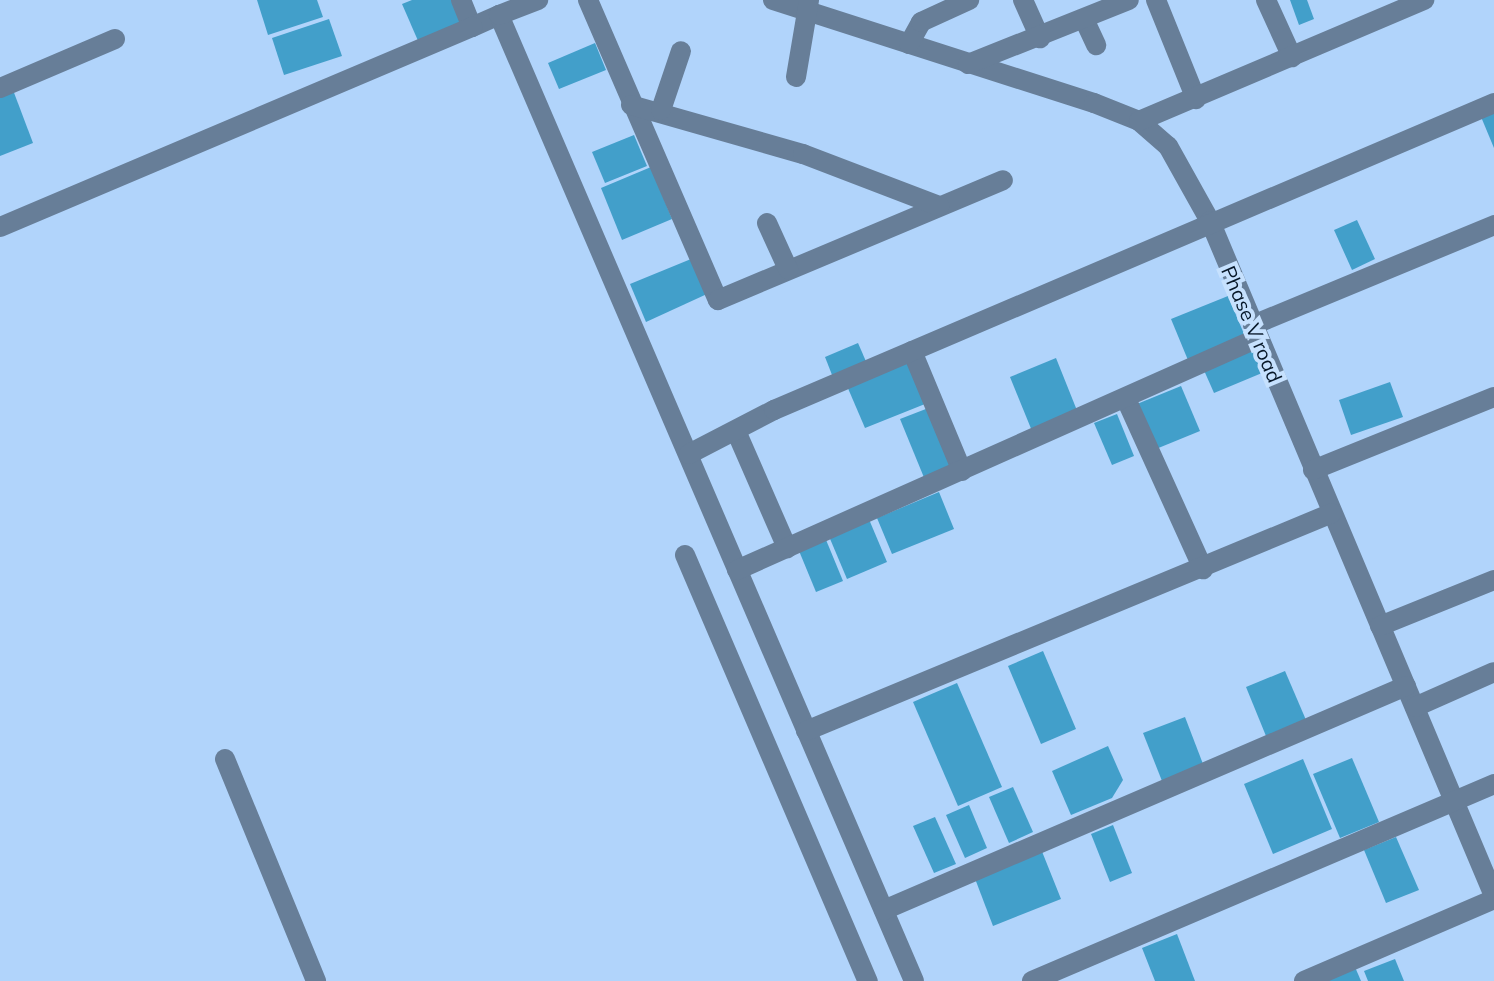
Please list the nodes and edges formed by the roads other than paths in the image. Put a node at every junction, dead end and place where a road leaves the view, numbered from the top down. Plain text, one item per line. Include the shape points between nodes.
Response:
1 (461, 0) edge
2 (538, 0) edge
3 (588, 0) edge
4 (773, 0) edge
5 (969, 0) edge
6 (1023, 0) edge
7 (1129, 0) edge
8 (1156, 0) edge
9 (1266, 0) edge
10 (1424, 0) edge
11 (809, 6) edge
12 (929, 7) edge
13 (499, 15) junction
14 (1084, 19) junction
15 (472, 27) junction
16 (1040, 38) junction
17 (115, 39) dead end
18 (909, 44) junction
19 (1096, 45) dead end
20 (681, 51) dead end
21 (1292, 57) junction
22 (968, 64) junction
23 (796, 77) dead end
24 (0, 88) edge
25 (1196, 99) junction
26 (1494, 103) edge
27 (631, 105) junction
28 (661, 110) junction
29 (1139, 121) junction
30 (1003, 180) dead end
31 (939, 206) junction
32 (1210, 221) junction
33 (767, 223) dead end
34 (1494, 225) edge
35 (0, 227) edge
36 (788, 269) junction
37 (1256, 331) junction
38 (912, 351) junction
39 (1494, 397) edge
40 (1126, 399) junction
41 (736, 431) junction
42 (689, 454) junction
43 (1313, 470) junction
44 (962, 471) junction
45 (1332, 513) junction
46 (787, 548) junction
47 (685, 555) dead end
48 (1203, 569) junction
49 (737, 570) junction
50 (1494, 580) edge
51 (1380, 626) junction
52 (1494, 672) edge
53 (1406, 686) junction
54 (1415, 707) junction
55 (806, 731) junction
56 (225, 759) dead end
57 (1494, 784) edge
58 (1455, 803) junction
59 (1486, 858) edge
60 (1494, 898) edge
61 (884, 910) junction
62 (316, 981) edge
63 (868, 981) edge
64 (914, 981) edge
65 (1032, 981) edge
66 (1304, 981) edge

1 - 15 street
2 - 13 street
3 - 27 street
4 - 11 street, Phase V road
5 - 12 street
6 - 16 street
7 - 14 street
8 - 25 street
9 - 21 street
10 - 21 street
11 - 18 street, Phase V road
11 - 23 street
12 - 18 street
13 - 15 street
13 - 42 street
14 - 16 street
14 - 19 street
15 - 35 street
16 - 22 street
17 - 24 street
18 - 22 street, Phase V road
20 - 28 street
21 - 25 street
22 - 29 street, Phase V road
25 - 29 street
26 - 32 street
27 - 28 street
27 - 36 street via 716,299
28 - 31 street
29 - 32 street, Phase V road via 1168,146
30 - 31 street
31 - 36 street
32 - 37 street, Phase V road
32 - 38 street
33 - 36 street
34 - 37 street
37 - 40 street
37 - 43 street, Phase V road
38 - 41 street
38 - 44 street
39 - 43 street
40 - 44 street
40 - 48 street
41 - 42 street
41 - 46 street
42 - 49 street
43 - 45 street, Phase V road
44 - 46 street
45 - 48 street
45 - 51 street, Phase V road
46 - 49 street
47 - 63 street
48 - 55 street
49 - 55 street
50 - 51 street
51 - 53 street, Phase V road
52 - 54 street
53 - 54 street, Phase V road
53 - 61 street
54 - 58 street, Phase V road
55 - 61 street
56 - 62 street
57 - 58 street
58 - 59 street, Phase V road
58 - 65 street
59 - 60 street, Phase V road
60 - 66 street
61 - 64 street

